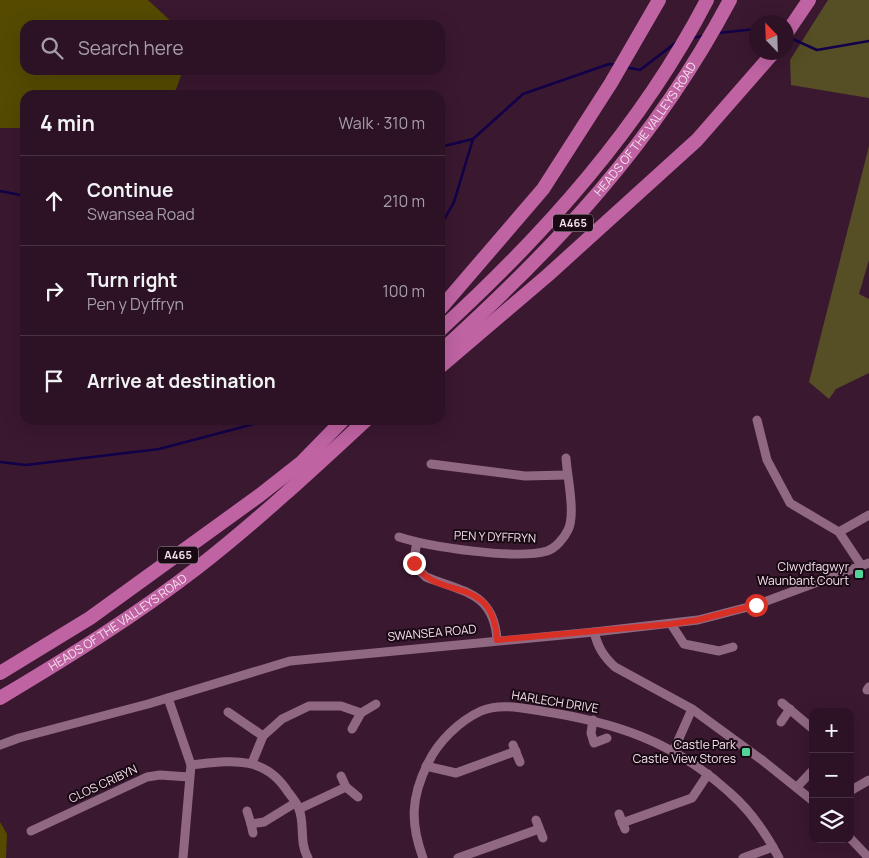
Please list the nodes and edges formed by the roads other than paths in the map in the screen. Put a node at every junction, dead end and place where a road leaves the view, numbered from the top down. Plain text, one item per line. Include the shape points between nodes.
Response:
1 (659, 0) edge
2 (706, 0) edge
3 (730, 0) edge
4 (809, 0) edge
5 (794, 22) edge
6 (768, 60) edge
7 (445, 303) edge
8 (445, 325) edge
9 (445, 348) edge
10 (445, 363) edge
11 (757, 420) dead end
12 (338, 425) edge
13 (361, 425) edge
14 (372, 425) edge
15 (566, 458) dead end
16 (318, 464) junction
17 (431, 464) dead end
18 (567, 475) junction
19 (869, 515) edge
20 (839, 532) junction
21 (399, 537) dead end
22 (417, 543) junction
23 (865, 564) edge
24 (671, 624) junction
25 (594, 632) junction
26 (497, 640) junction
27 (733, 647) dead end
28 (0, 673) edge
29 (0, 698) edge
30 (168, 698) junction
31 (782, 703) dead end
32 (376, 704) dead end
33 (692, 708) junction
34 (790, 709) junction
35 (228, 712) dead end
36 (361, 712) junction
37 (593, 720) junction
38 (781, 722) dead end
39 (809, 726) edge
40 (352, 729) dead end
41 (263, 736) junction
42 (606, 738) dead end
43 (0, 745) edge
44 (673, 752) junction
45 (252, 762) junction
46 (520, 762) dead end
47 (191, 765) junction
48 (426, 766) junction
49 (708, 774) junction
50 (809, 775) edge
51 (340, 776) dead end
52 (189, 777) junction
53 (869, 780) edge
54 (346, 787) junction
55 (798, 787) junction
56 (854, 789) edge
57 (358, 797) dead end
58 (810, 798) edge
59 (297, 806) junction
60 (247, 811) dead end
61 (622, 822) dead end
62 (539, 829) dead end
63 (31, 831) dead end
64 (854, 842) edge
65 (773, 847) junction
66 (183, 858) edge
67 (308, 858) edge
68 (423, 858) edge
69 (458, 858) edge
70 (743, 858) edge
71 (779, 858) edge
72 (869, 858) edge

1 - 7 highway via 611,83 543,189
2 - 8 highway, HEADS OF THE VALLEYS ROAD / A465 via 659,81 577,190 521,252
3 - 9 highway, HEADS OF THE VALLEYS ROAD / A465 via 686,77 639,144 588,207 507,292
4 - 5 highway
6 - 10 highway via 697,140
11 - 20 street via 767,460 790,503
12 - 28 highway, HEADS OF THE VALLEYS ROAD / A465 via 302,462 260,495 90,618
13 - 16 highway, HEADS OF THE VALLEYS ROAD / A465
14 - 16 highway via 334,459
15 - 18 street, PEN Y DYFFRYN
16 - 29 highway, HEADS OF THE VALLEYS ROAD / A465 via 197,568 73,655
17 - 18 street via 525,476
18 - 22 street, PEN Y DYFFRYN via 571,521 556,546 548,551 511,553
19 - 20 street
20 - 23 street
21 - 22 street, PEN Y DYFFRYN
22 - 26 street via 414,563 419,571 426,577 480,599 490,608 496,623
23 - 24 street, SWANSEA ROAD via 756,605
24 - 25 street, SWANSEA ROAD
24 - 27 street via 684,644 719,651
25 - 26 street, SWANSEA ROAD
25 - 33 street via 604,657 615,667
26 - 30 street, SWANSEA ROAD via 290,661
30 - 43 street, SWANSEA ROAD
30 - 47 street
31 - 34 street
32 - 36 street
33 - 44 street
33 - 55 street
34 - 38 street
34 - 39 street
35 - 41 street
36 - 40 street
36 - 41 street via 341,706 309,706 282,719
37 - 42 street via 591,733 594,743
37 - 44 street, HARLECH DRIVE via 630,730
37 - 48 street, HARLECH DRIVE via 501,706 481,711 455,728 434,750
41 - 45 street
44 - 49 street, HARLECH DRIVE
45 - 47 street
45 - 59 street via 283,783
46 - 48 street via 515,748 456,773
47 - 52 street
48 - 68 street, HARLECH DRIVE via 416,793 413,819 414,834
49 - 61 street via 692,798
49 - 65 street, HARLECH DRIVE via 751,813
50 - 55 street
51 - 54 street
52 - 63 street, CLOS CRIBYN via 146,777
52 - 66 street
53 - 56 street
54 - 57 street
54 - 59 street
55 - 58 street
59 - 60 street via 252,829
59 - 67 street
62 - 69 street
64 - 72 street
65 - 70 street
65 - 71 street, HARLECH DRIVE

